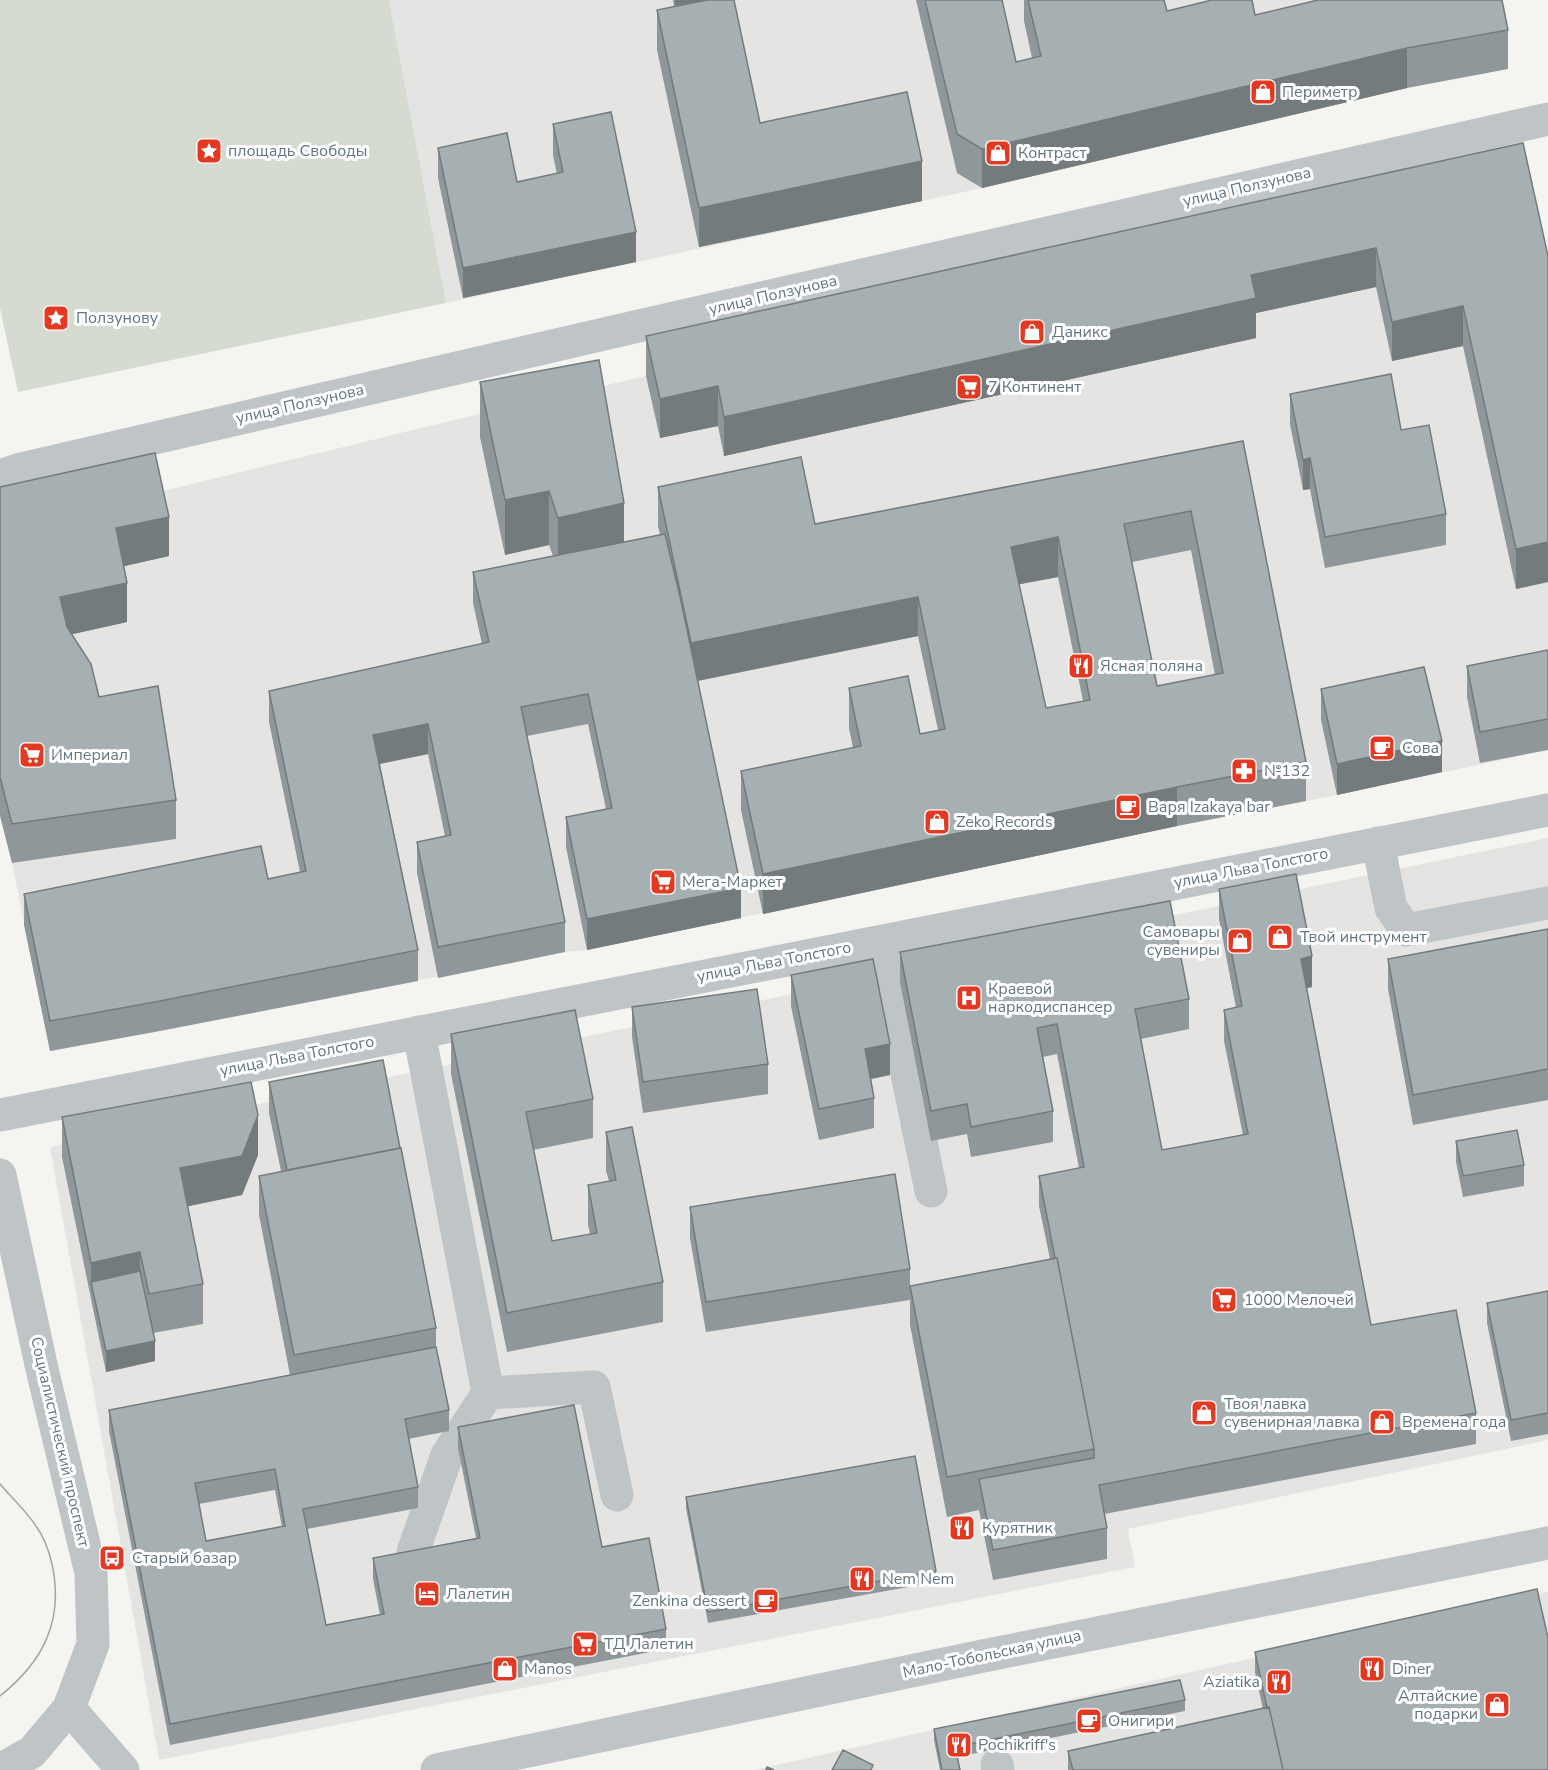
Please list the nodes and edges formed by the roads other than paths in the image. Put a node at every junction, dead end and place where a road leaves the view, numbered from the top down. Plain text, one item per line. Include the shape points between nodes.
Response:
1 (1548, 119) edge
2 (0, 476) edge
3 (1548, 810) edge
4 (1378, 843) junction
5 (1548, 903) edge
6 (880, 942) junction
7 (419, 1032) junction
8 (0, 1115) edge
9 (0, 1175) edge
10 (930, 1191) dead end
11 (488, 1393) junction
12 (617, 1495) dead end
13 (1548, 1543) edge
14 (412, 1552) edge
15 (69, 1708) junction
16 (0, 1770) edge
17 (123, 1770) edge
18 (437, 1770) edge

1 - 2 street, улица Ползунова
3 - 4 street, улица Льва Толстого
4 - 5 street via 1391,908 1406,930
4 - 6 street, улица Льва Толстого
6 - 7 street, улица Льва Толстого
6 - 10 street
7 - 8 street, улица Льва Толстого
7 - 11 street
9 - 15 street, Социалистический проспект via 91,1573 93,1644
11 - 12 street via 594,1387
11 - 14 street via 447,1455
13 - 18 street, Мало-Тобольская улица
15 - 16 street, Социалистический проспект via 32,1752
15 - 17 street

